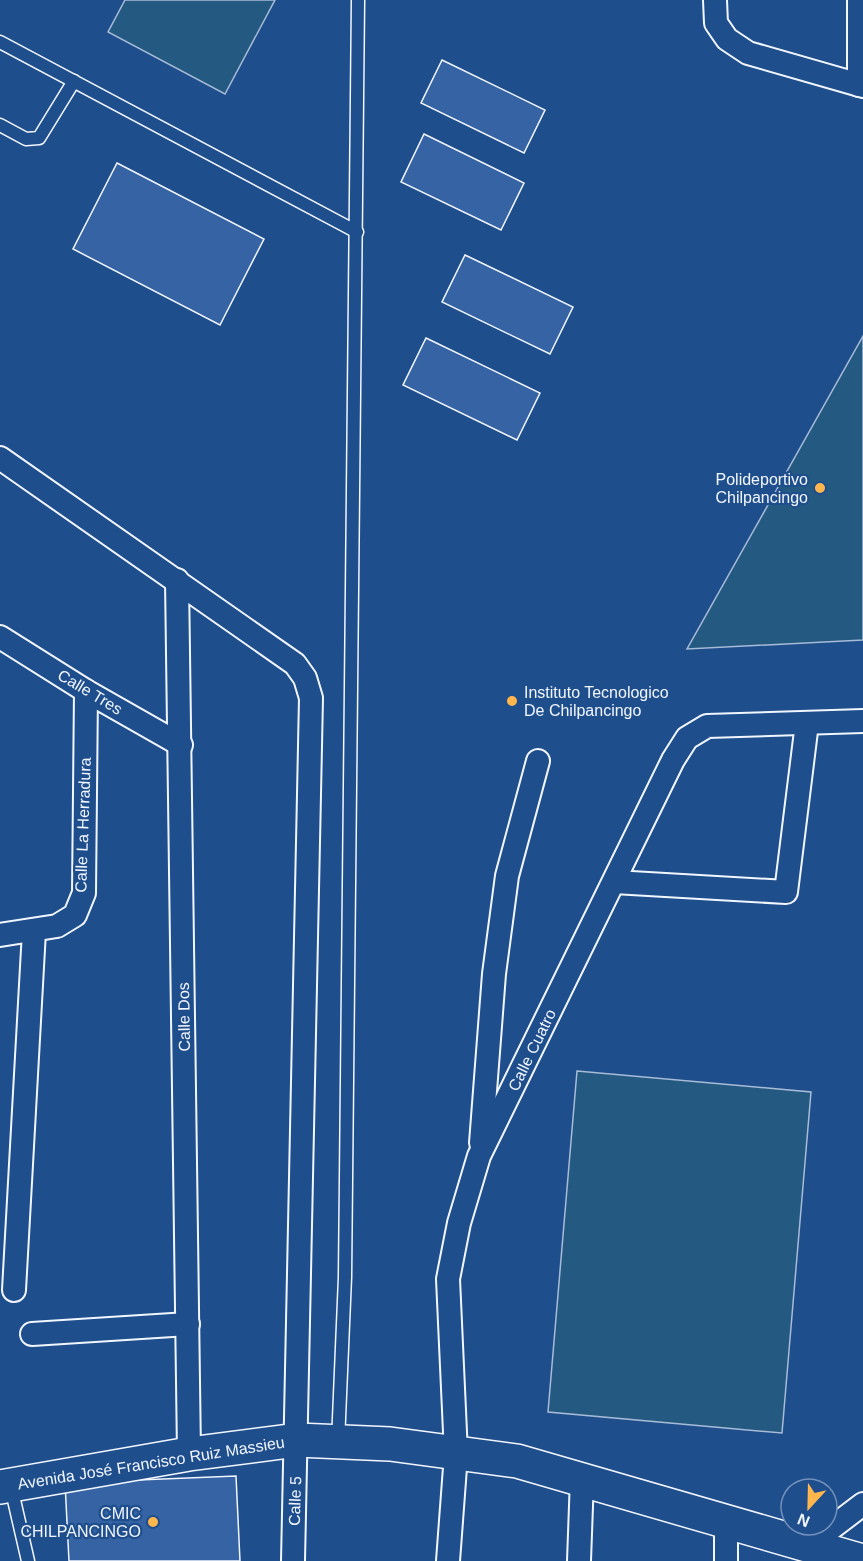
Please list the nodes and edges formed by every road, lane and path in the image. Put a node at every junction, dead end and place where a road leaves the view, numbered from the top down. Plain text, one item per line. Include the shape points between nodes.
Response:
1 (358, 0) edge
2 (715, 0) edge
3 (859, 0) edge
4 (0, 42) edge
5 (74, 81) junction
6 (861, 86) edge
7 (0, 125) edge
8 (357, 232) junction
9 (0, 458) edge
10 (177, 580) junction
11 (0, 637) edge
12 (86, 691) junction
13 (863, 721) edge
14 (807, 723) junction
15 (181, 745) junction
16 (538, 761) dead end
17 (614, 882) junction
18 (34, 931) junction
19 (0, 935) edge
20 (480, 1156) junction
21 (14, 1290) dead end
22 (188, 1324) junction
23 (32, 1334) dead end
24 (297, 1440) junction
25 (338, 1443) junction
26 (189, 1454) junction
27 (456, 1454) junction
28 (582, 1478) junction
29 (5, 1486) edge
30 (863, 1504) edge
31 (726, 1521) junction
32 (809, 1545) junction
33 (28, 1561) edge
34 (292, 1561) edge
35 (448, 1561) edge
36 (579, 1561) edge
37 (726, 1561) edge
38 (862, 1561) edge

1 - 8 lane
2 - 6 street via 716,23 727,39 748,53
3 - 6 street
4 - 5 lane
5 - 7 lane via 39,138 26,139
5 - 8 lane
8 - 25 lane via 345,1277
9 - 10 street, Calle 5
10 - 15 street, Calle Dos
10 - 24 street, Calle 5 via 295,664 305,678 311,698
11 - 12 street, Calle Tres
12 - 15 street, Calle Tres
12 - 18 street, Calle La Herradura via 84,893 75,915 57,926
13 - 14 street, Calle Cuatro
14 - 17 street, Calle Cuatro via 707,726 687,738
14 - 17 street via 786,892
15 - 22 street, Calle Dos
16 - 20 street via 507,876
17 - 20 street, Calle Cuatro
18 - 19 street, Calle La Herradura
18 - 21 street
20 - 27 street, Calle Cuatro via 459,1223 448,1279
22 - 23 street
22 - 26 street, Calle Dos
24 - 25 street, Avenida José Francisco Ruiz Massieu
24 - 26 street, Avenida José Francisco Ruiz Massieu
24 - 34 street, Calle 5
25 - 27 street, Avenida José Francisco Ruiz Massieu via 390,1444
26 - 29 street, Avenida José Francisco Ruiz Massieu
27 - 28 street, Avenida José Francisco Ruiz Massieu via 517,1461
27 - 35 street, Calle Cuatro
28 - 31 street, Avenida José Francisco Ruiz Massieu
28 - 36 street
29 - 33 lane
30 - 32 street
31 - 32 street, Avenida José Francisco Ruiz Massieu
31 - 37 street
32 - 38 street, Avenida José Francisco Ruiz Massieu

